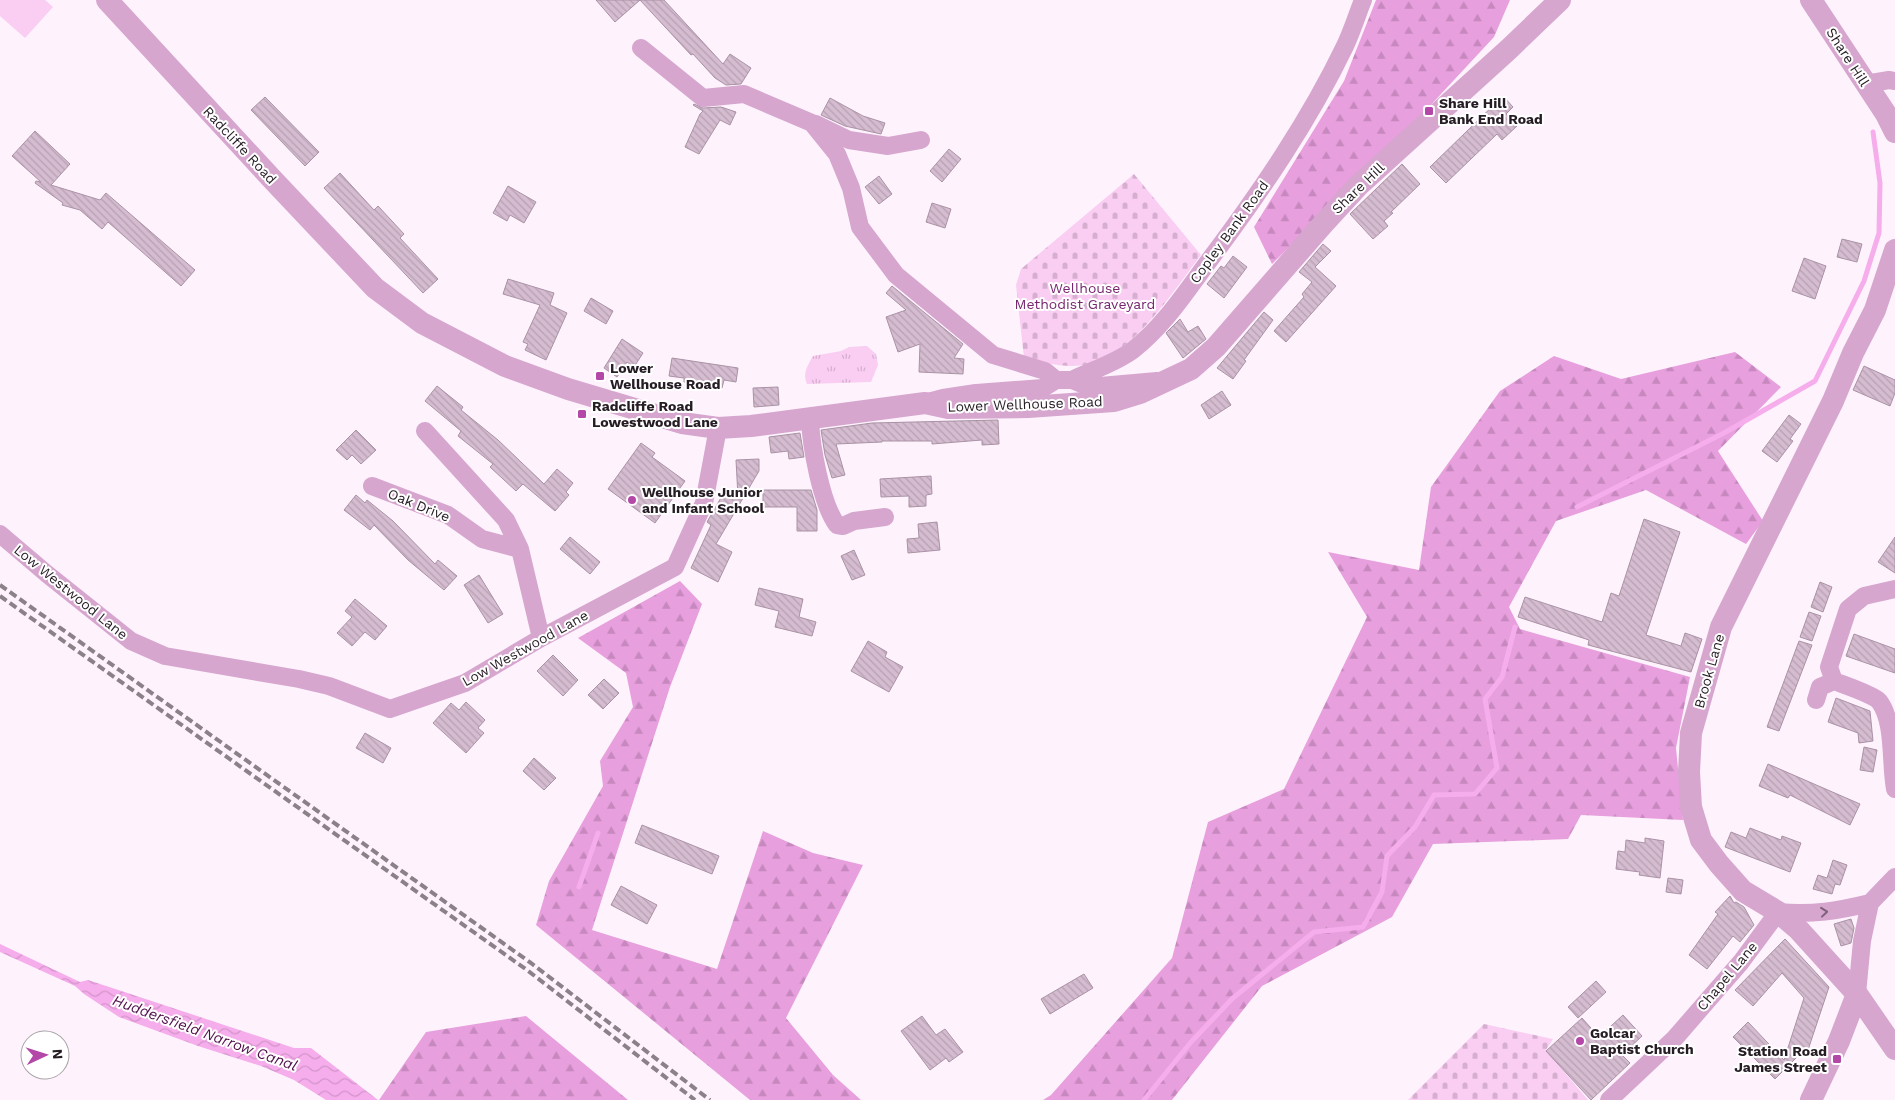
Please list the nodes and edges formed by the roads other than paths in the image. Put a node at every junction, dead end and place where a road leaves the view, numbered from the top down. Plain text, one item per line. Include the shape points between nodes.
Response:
1 (107, 0) edge
2 (1363, 0) edge
3 (1560, 0) edge
4 (1810, 0) edge
5 (641, 48) dead end
6 (1895, 81) edge
7 (1865, 84) junction
8 (812, 123) junction
9 (1891, 123) edge
10 (921, 140) dead end
11 (1895, 250) edge
12 (375, 288) joint
13 (1064, 380) junction
14 (1164, 380) junction
15 (926, 403) junction
16 (810, 418) junction
17 (718, 428) junction
18 (424, 431) dead end
19 (372, 486) dead end
20 (885, 517) dead end
21 (0, 534) edge
22 (520, 550) junction
23 (1895, 589) edge
24 (541, 638) junction
25 (1834, 681) junction
26 (1816, 700) dead end
27 (1895, 789) edge
28 (1895, 877) edge
29 (1870, 903) junction
30 (1778, 912) junction
31 (1857, 994) junction
32 (1895, 1049) edge
33 (1609, 1100) edge
34 (1811, 1100) edge

1 - 12 street, Radcliffe Road
2 - 13 street, Copley Bank Road via 1346,45 1301,128 1234,228 1171,312 1116,362
3 - 14 street, Share Hill via 1360,185 1216,347 1191,369
4 - 7 street, Share Hill
5 - 8 street via 703,98 744,94
6 - 7 street
7 - 9 street, Share Hill
8 - 10 street via 849,140 888,146
8 - 13 street via 836,154 851,188 860,227 896,275 993,356
11 - 30 street, Brook Lane via 1874,310 1833,401 1721,627 1692,733 1689,772 1692,807 1701,840 1743,891
12 - 17 street, Lower Wellhouse Road via 422,323 505,366 568,389 682,423
13 - 14 street via 1089,387
13 - 15 street, Copley Bank Road via 1043,388 976,393
14 - 15 street, Lower Wellhouse Road via 1114,401 948,408
15 - 16 street, Lower Wellhouse Road
16 - 17 street, Lower Wellhouse Road
16 - 20 street via 816,464 836,525
17 - 24 street, Low Westwood Lane via 704,503 675,567
18 - 22 street via 506,520
19 - 22 street, Oak Drive via 448,515 482,539
21 - 24 street, Low Westwood Lane via 131,641 165,656 328,686 390,709 465,684
22 - 24 street
23 - 25 street via 1864,596 1848,609 1829,667
25 - 26 street via 1820,687
25 - 27 street via 1878,700 1889,713 1894,733
28 - 29 street
30 -> 29 street via 1804,914
29 - 31 street via 1862,941
30 - 31 street, Brook Lane via 1799,930
30 - 33 street, Chapel Lane via 1741,962 1675,1038
31 - 32 street, Brook Lane
31 - 34 street

